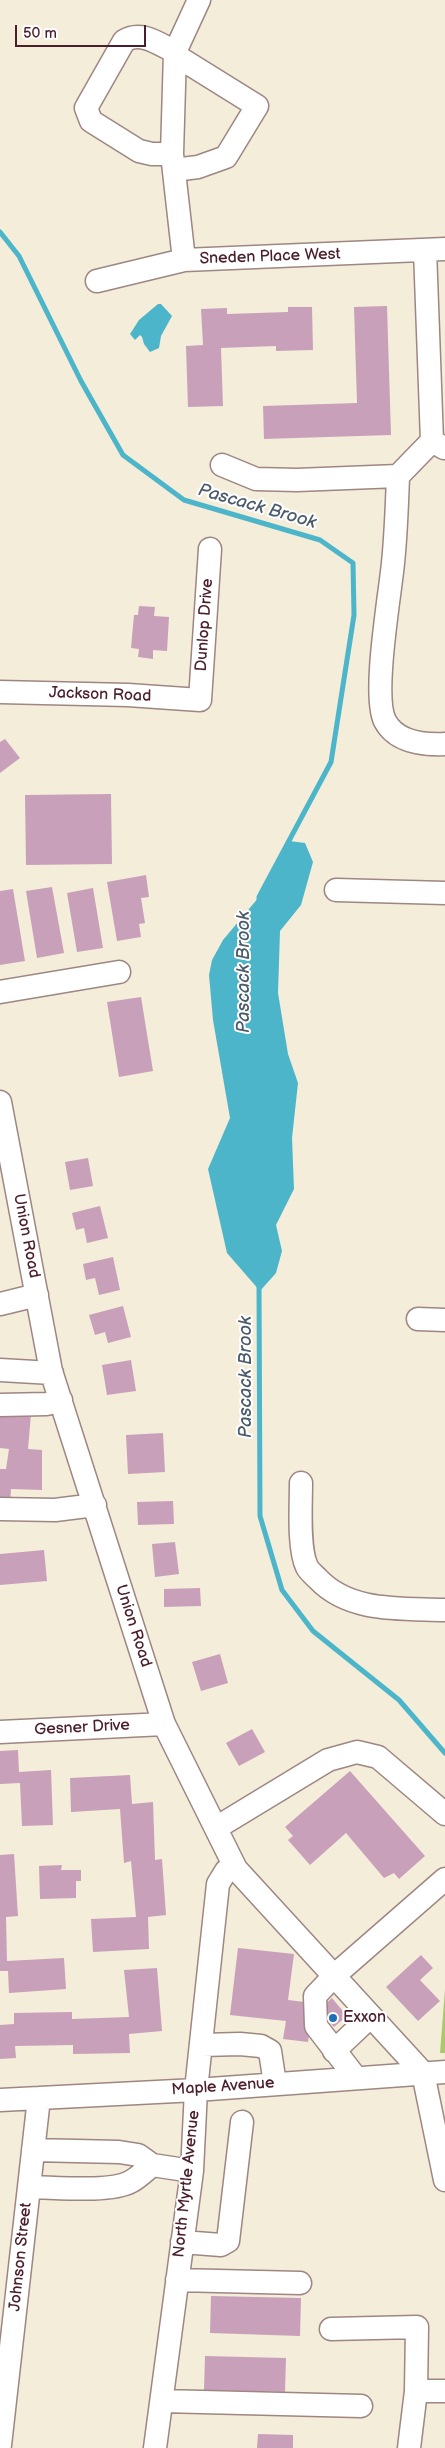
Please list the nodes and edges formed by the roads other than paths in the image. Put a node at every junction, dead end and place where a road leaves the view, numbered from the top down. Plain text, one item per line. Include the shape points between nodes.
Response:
1 (199, 0) edge
2 (175, 54) junction
3 (173, 162) junction
4 (435, 250) edge
5 (184, 260) junction
6 (97, 281) dead end
7 (438, 445) edge
8 (222, 465) dead end
9 (398, 476) junction
10 (210, 549) dead end
11 (0, 692) edge
12 (200, 700) joint
13 (445, 744) edge
14 (336, 890) dead end
15 (445, 893) edge
16 (119, 972) dead end
17 (0, 992) edge
18 (0, 1102) edge
19 (37, 1296) junction
20 (0, 1304) edge
21 (418, 1319) dead end
22 (445, 1320) edge
23 (0, 1370) edge
24 (52, 1373) junction
25 (61, 1400) junction
26 (0, 1406) edge
27 (301, 1483) dead end
28 (94, 1505) junction
29 (0, 1509) edge
30 (445, 1610) edge
31 (164, 1724) junction
32 (0, 1732) edge
33 (445, 1814) edge
34 (216, 1828) junction
35 (234, 1866) junction
36 (445, 1879) edge
37 (335, 1975) junction
38 (372, 2016) junction
39 (202, 2044) junction
40 (334, 2051) junction
41 (434, 2073) edge
42 (356, 2078) junction
43 (275, 2084) junction
44 (196, 2090) junction
45 (39, 2098) junction
46 (0, 2100) edge
47 (242, 2122) dead end
48 (33, 2150) junction
49 (152, 2165) junction
50 (192, 2171) junction
51 (445, 2180) edge
52 (29, 2187) junction
53 (182, 2242) junction
54 (177, 2280) junction
55 (300, 2283) dead end
56 (331, 2329) dead end
57 (416, 2391) junction
58 (445, 2391) edge
59 (162, 2400) junction
60 (361, 2406) dead end
61 (0, 2445) edge
62 (155, 2448) edge
63 (409, 2448) edge

1 - 2 street
2 - 3 street
2 - 3 street via 257,106 226,157 198,167
2 - 3 street via 144,37 135,36 124,41 86,108 91,121 139,151
3 - 5 street
4 - 5 street, Sneden Place West
4 - 7 street
5 - 6 street, Sneden Place West
7 - 9 street
8 - 9 street via 256,479
9 - 13 street via 394,560 379,691 385,721 401,737 427,745
10 - 12 street, Dunlop Drive
11 - 12 street, Jackson Road
14 - 15 street
16 - 17 street
18 - 19 street, Union Road
19 - 20 street
19 - 24 street, Union Road
21 - 22 street
23 - 24 street
24 - 25 street, Union Road
25 - 26 street via 47,1404
25 - 28 street, Union Road
27 - 30 street via 300,1531 307,1568 325,1586 369,1607
28 - 29 street via 56,1510
28 - 31 street, Union Road
31 - 32 street, Gesner Drive
31 - 34 street, Union Road
33 - 34 street via 378,1757 357,1752 328,1760
34 - 35 street, Union Road
35 - 37 street, Union Road
35 - 39 street, North Myrtle Avenue via 226,1871 218,1884
36 - 37 street
37 - 38 street, Union Road
37 - 40 street via 315,1996 316,2026
38 - 40 street
38 - 41 street, Union Road
39 - 43 street via 261,2046 270,2051 273,2059
39 - 44 street, North Myrtle Avenue
40 - 42 street
41 - 42 street, Maple Avenue
41 - 51 street
42 - 43 street, Maple Avenue
43 - 44 street, Maple Avenue
44 - 45 street, Maple Avenue
44 - 50 street, North Myrtle Avenue
45 - 46 street, Maple Avenue
45 - 48 street, Johnson Street
47 - 53 street via 228,2241 221,2245
48 - 49 street via 119,2152 138,2155
48 - 52 street, Johnson Street
49 - 50 street
49 - 52 street via 129,2183 118,2185
50 - 53 street, North Myrtle Avenue
52 - 61 street, Johnson Street
53 - 54 street, North Myrtle Avenue
54 - 55 street
54 - 59 street, North Myrtle Avenue
56 - 57 street via 417,2327
57 - 58 street
57 - 63 street
59 - 60 street
59 - 62 street, North Myrtle Avenue

